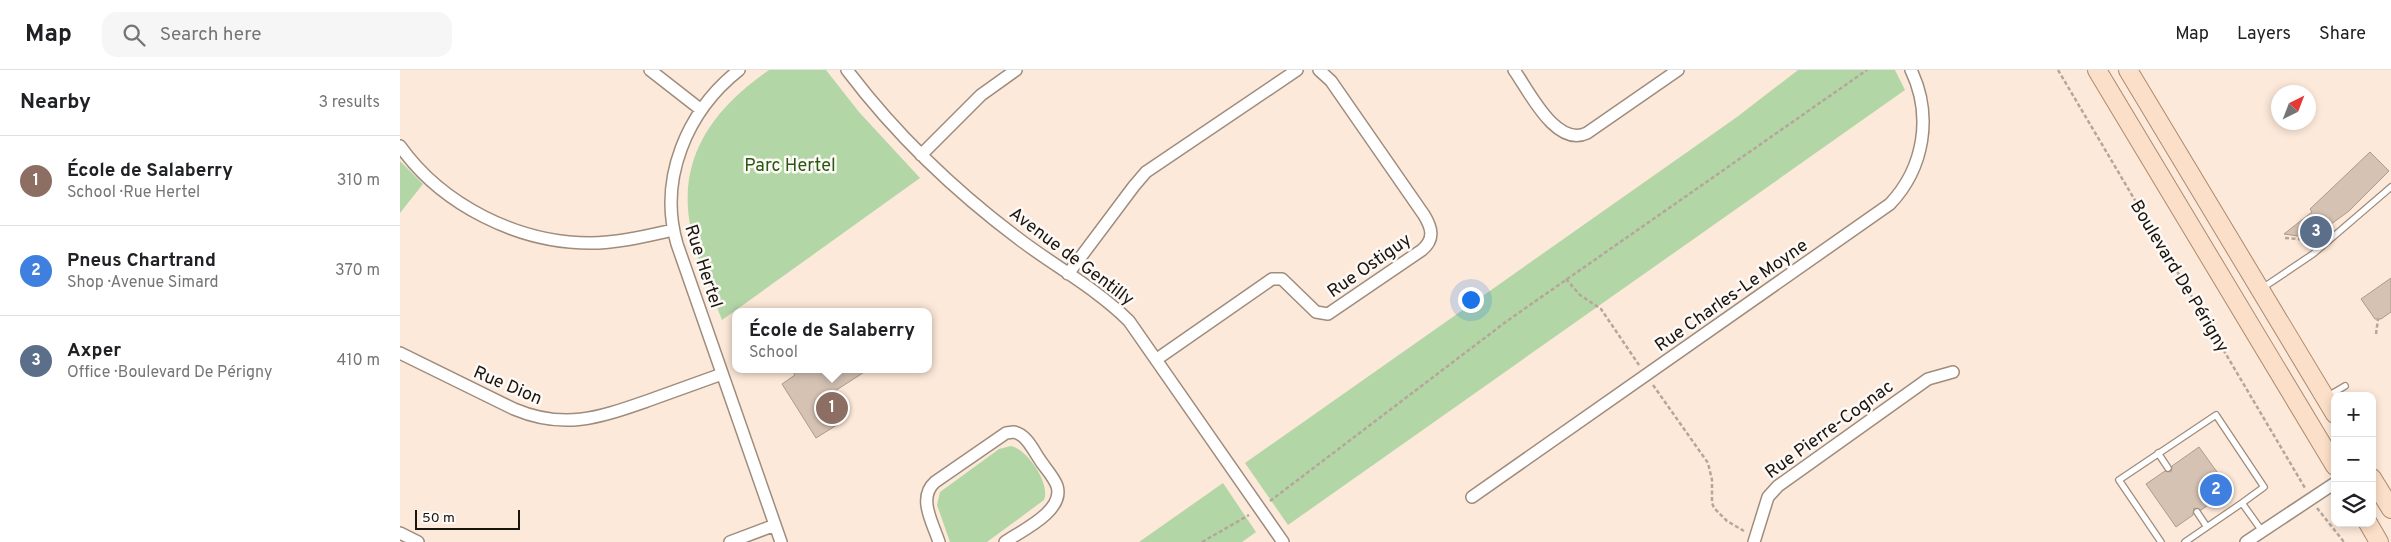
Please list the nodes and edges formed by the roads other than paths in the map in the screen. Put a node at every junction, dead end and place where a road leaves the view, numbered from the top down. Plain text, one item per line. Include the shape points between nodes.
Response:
1 (650, 70) edge
2 (739, 70) edge
3 (848, 70) edge
4 (1016, 70) edge
5 (1297, 70) edge
6 (1319, 70) edge
7 (1514, 70) edge
8 (1678, 70) edge
9 (1911, 70) edge
10 (2097, 70) edge
11 (2128, 70) edge
12 (700, 109) junction
13 (400, 146) edge
14 (921, 155) junction
15 (2391, 187) edge
16 (673, 230) junction
17 (1068, 274) junction
18 (2260, 290) junction
19 (400, 353) edge
20 (1157, 359) junction
21 (1953, 372) dead end
22 (722, 374) junction
23 (2345, 386) dead end
24 (2325, 398) junction
25 (2331, 408) edge
26 (2158, 453) junction
27 (2331, 459) edge
28 (2168, 468) dead end
29 (2374, 482) edge
30 (2331, 486) edge
31 (1472, 497) dead end
32 (2242, 503) junction
33 (2391, 509) edge
34 (2197, 512) dead end
35 (775, 525) junction
36 (2207, 527) junction
37 (2371, 527) edge
38 (2262, 531) junction
39 (400, 533) edge
40 (418, 542) edge
41 (730, 542) edge
42 (781, 542) edge
43 (939, 542) edge
44 (1005, 542) edge
45 (1284, 542) edge
46 (1754, 542) edge
47 (2161, 542) edge
48 (2185, 542) edge
49 (2246, 542) edge
50 (2380, 542) edge

1 - 12 street
2 - 12 street, Rue Hertel
3 - 14 street, Avenue de Gentilly
4 - 14 street via 981,95
5 - 17 street via 1146,172
6 - 20 street, Rue Ostiguy via 1331,81 1424,215 1432,231 1428,244 1328,314 1316,312 1282,280 1272,279
7 - 8 street via 1553,125 1573,136 1587,133
9 - 31 street, Rue Charles-Le Moyne via 1922,109 1921,144 1911,176 1890,204
10 - 27 main road, Boulevard De Périgny
11 - 18 main road
12 - 16 street, Rue Hertel via 685,138 676,166 671,197
13 - 16 street via 419,170 456,200 483,216 526,233 590,244
14 - 17 street, Avenue de Gentilly via 1004,227
15 - 18 lane via 2313,254
16 - 22 street, Rue Hertel
17 - 20 street, Avenue de Gentilly via 1120,312
18 - 24 main road
19 - 22 street, Rue Dion via 514,409 552,420 601,417
20 - 45 street, Avenue de Gentilly
21 - 46 street, Rue Pierre-Cognac via 1928,379 1778,486 1768,497
22 - 35 street, Rue Hertel
23 - 24 lane
24 - 25 main road
26 - 28 lane
26 - 32 lane via 2216,415 2264,487
26 - 47 lane via 2119,480
29 - 33 main road
30 - 38 street
32 - 36 lane
32 - 38 lane
34 - 36 lane
35 - 41 street
35 - 42 street, Rue Hertel
36 - 48 lane
37 - 50 main road
38 - 49 street
39 - 40 street
43 - 44 street via 926,503 928,489 1000,437 1014,432 1028,442 1056,484 1058,495 1050,511

